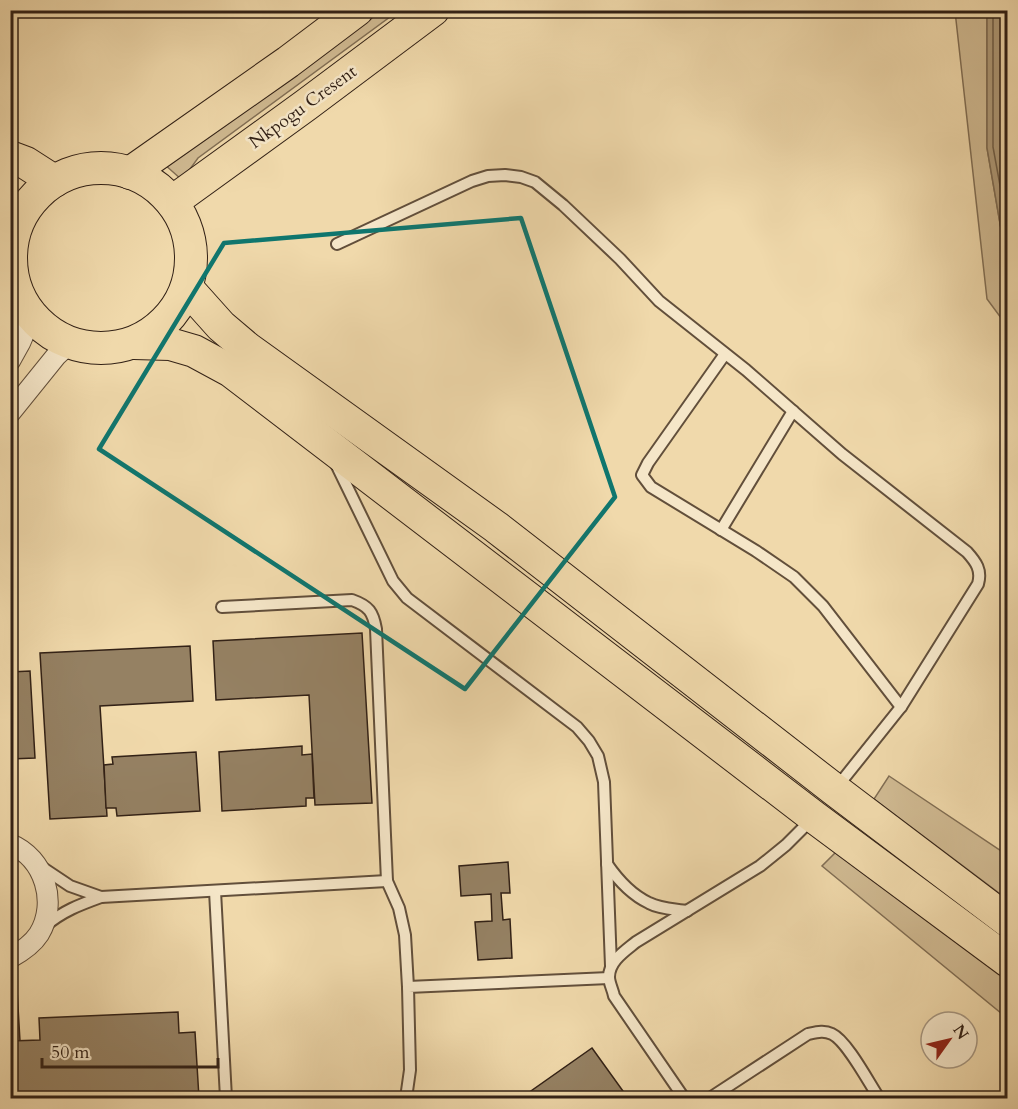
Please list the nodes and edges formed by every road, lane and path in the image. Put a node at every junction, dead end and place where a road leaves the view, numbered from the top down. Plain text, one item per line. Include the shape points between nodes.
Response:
1 (357, 10) edge
2 (433, 10) edge
3 (10, 157) edge
4 (130, 173) junction
5 (54, 181) junction
6 (172, 202) junction
7 (11, 241) edge
8 (337, 244) dead end
9 (187, 288) junction
10 (32, 315) junction
11 (134, 343) junction
12 (69, 344) junction
13 (725, 354) junction
14 (10, 361) edge
15 (793, 411) junction
16 (10, 413) edge
17 (327, 444) junction
18 (721, 530) junction
19 (222, 607) dead end
20 (901, 707) junction
21 (835, 790) junction
22 (814, 817) junction
23 (13, 841) edge
24 (33, 860) junction
25 (607, 864) junction
26 (387, 881) junction
27 (215, 891) junction
28 (101, 897) junction
29 (687, 911) junction
30 (1008, 921) edge
31 (40, 930) junction
32 (10, 958) edge
33 (1008, 962) edge
34 (611, 966) junction
35 (609, 978) junction
36 (408, 987) junction
37 (226, 1098) edge
38 (406, 1098) edge
39 (684, 1098) edge
40 (710, 1098) edge
41 (879, 1098) edge

1 - 4 main road
2 - 6 main road, Nkpogu Cresent
3 - 5 main road
4 - 5 main road via 91,168
4 - 6 main road via 146,180
5 - 7 main road via 26,208
6 - 9 main road via 189,234 192,252
7 - 10 main road via 14,279
8 - 13 lane via 472,181 488,176 521,177 535,182 563,205 659,301
9 - 11 main road via 172,316
9 - 21 main road via 220,326 247,348 496,527
10 - 12 main road
10 - 14 street
11 - 12 main road via 101,349
11 - 17 main road via 170,344 194,351 231,371
12 - 16 street
13 - 15 lane
13 - 18 lane via 642,475 651,487
15 - 18 lane
15 - 20 lane via 967,552 979,569 978,584
17 - 22 main road
17 - 25 lane via 384,564 407,598 577,726 589,741 598,756 604,782
18 - 20 lane via 794,577 823,606
19 - 26 lane via 352,600 365,605 374,617
20 - 21 lane
21 - 30 main road
22 - 29 lane via 760,866
22 - 33 main road
23 - 24 street
24 - 28 lane via 69,886
24 - 31 street via 48,896
25 - 29 lane via 616,878 650,904
25 - 34 lane
26 - 27 lane
26 - 36 lane via 405,935
27 - 28 lane
27 - 37 lane
28 - 31 lane via 58,915
29 - 34 lane via 636,942
31 - 32 street via 26,949
34 - 35 lane
35 - 36 lane
35 - 39 lane via 614,996
36 - 38 lane via 410,1070
40 - 41 lane via 808,1034 822,1031 833,1034 845,1046

